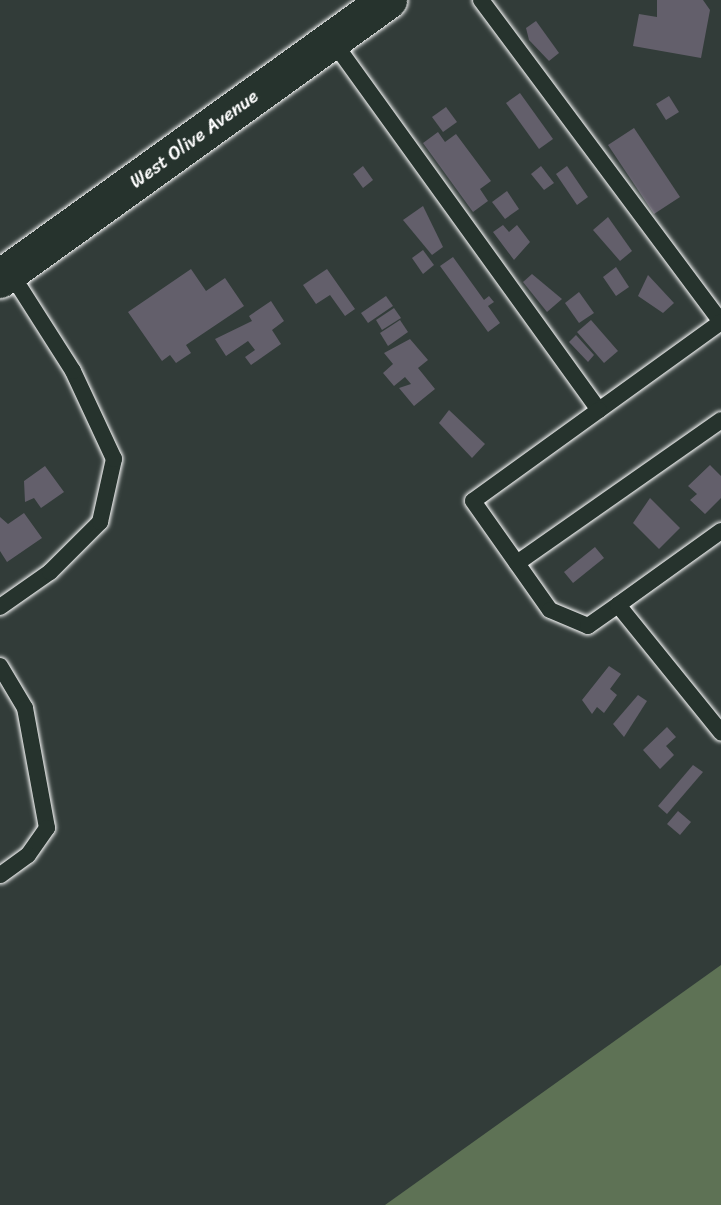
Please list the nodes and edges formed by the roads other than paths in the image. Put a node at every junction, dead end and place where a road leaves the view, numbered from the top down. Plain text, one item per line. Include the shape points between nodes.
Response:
1 (388, 0) edge
2 (481, 0) edge
3 (332, 40) junction
4 (5, 275) edge
5 (721, 322) edge
6 (599, 410) junction
7 (721, 420) edge
8 (721, 531) edge
9 (517, 563) junction
10 (618, 605) junction
11 (0, 607) edge
12 (0, 666) edge
13 (721, 732) edge
14 (0, 875) edge

1 - 3 main road, West Olive Avenue
2 - 5 lane
3 - 4 main road, West Olive Avenue
3 - 6 lane
4 - 11 lane via 74,371 114,459 100,522 50,572
5 - 6 lane
6 - 9 lane via 473,502
7 - 9 lane
8 - 10 lane
9 - 10 lane via 551,610 569,622 587,626
10 - 13 lane
12 - 14 lane via 25,708 47,828 28,855

